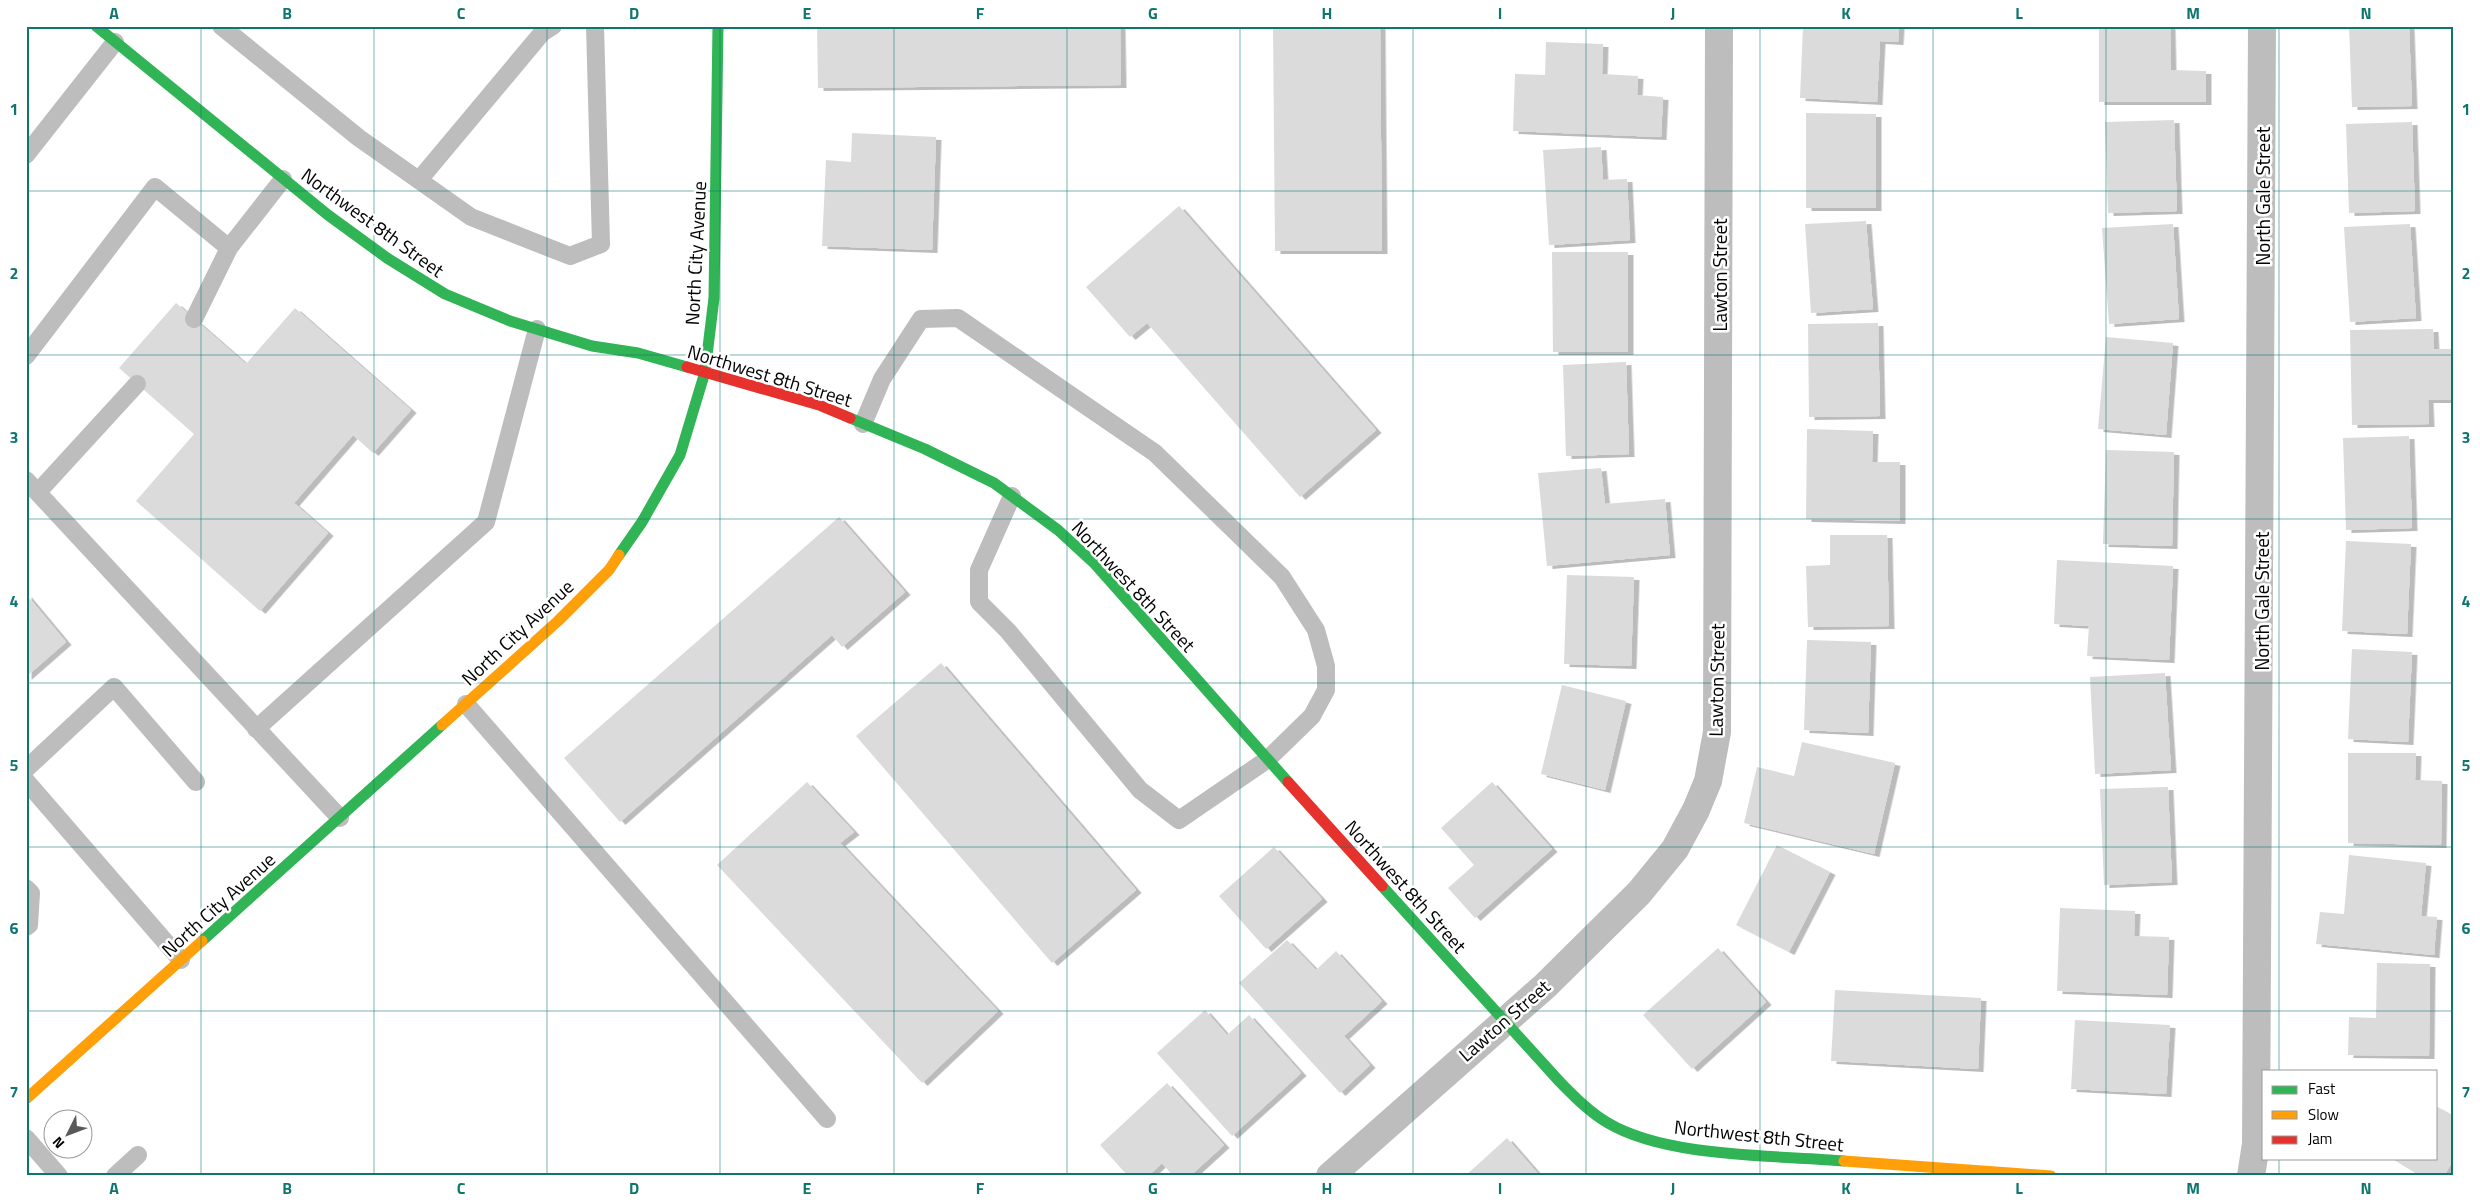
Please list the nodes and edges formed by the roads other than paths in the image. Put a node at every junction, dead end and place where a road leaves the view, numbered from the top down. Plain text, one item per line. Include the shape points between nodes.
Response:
1 (96, 26) edge
2 (221, 26) edge
3 (553, 26) edge
4 (596, 26) edge
5 (718, 26) edge
6 (1719, 26) edge
7 (2262, 26) edge
8 (115, 42) junction
9 (26, 154) edge
10 (283, 179) junction
11 (418, 180) junction
12 (229, 248) junction
13 (194, 319) dead end
14 (537, 329) junction
15 (26, 356) edge
16 (705, 372) junction
17 (137, 384) dead end
18 (863, 424) junction
19 (32, 486) edge
20 (1012, 496) junction
21 (466, 704) junction
22 (256, 729) junction
23 (1268, 759) junction
24 (26, 769) edge
25 (26, 781) edge
26 (196, 782) dead end
27 (340, 818) junction
28 (26, 888) edge
29 (26, 927) edge
30 (181, 960) junction
31 (1504, 1021) junction
32 (26, 1099) edge
33 (827, 1119) dead end
34 (26, 1138) edge
35 (138, 1155) dead end
36 (1948, 1173) edge
37 (60, 1176) edge
38 (115, 1176) edge
39 (1330, 1176) edge
40 (2051, 1176) edge
41 (2251, 1176) edge

1 - 8 street, Northwest 8th Street
2 - 11 lane via 359,138
3 - 11 lane via 542,33
4 - 11 lane via 602,244 570,256 471,216
5 - 16 street, North City Avenue via 714,298
6 - 31 street, Lawton Street via 1717,732 1708,781 1675,849 1639,893 1545,986
7 - 41 street, North Gale Street via 2256,1134
8 - 9 lane
8 - 10 street, Northwest 8th Street
10 - 12 lane
10 - 14 street, Northwest 8th Street via 387,258 445,294
12 - 13 lane
12 - 15 lane via 155,187
14 - 16 street, Northwest 8th Street via 592,346 638,354
14 - 22 lane via 486,522
16 - 18 street, Northwest 8th Street via 819,405
16 - 21 street, North City Avenue via 680,455 642,522 609,570
17 - 19 lane
18 - 20 street, Northwest 8th Street via 925,449 994,483
18 - 23 lane via 882,379 921,319 958,318 1155,453 1282,577 1316,630 1326,666 1326,690 1312,716
19 - 22 lane
20 - 23 street, Northwest 8th Street via 1058,530 1095,564
20 - 23 lane via 979,570 979,602 1008,630 1140,790 1179,820
21 - 27 street, North City Avenue
21 - 33 lane
22 - 27 lane
23 - 31 street, Northwest 8th Street
24 - 26 lane via 114,687
25 - 30 lane
27 - 30 street, North City Avenue
28 - 29 lane via 31,893 29,925
30 - 32 street, North City Avenue
31 - 36 street, Northwest 8th Street via 1582,1103 1618,1128 1647,1139 1690,1149
31 - 39 street, Lawton Street
34 - 37 lane
35 - 38 lane
36 - 40 street, Northwest 8th Street

